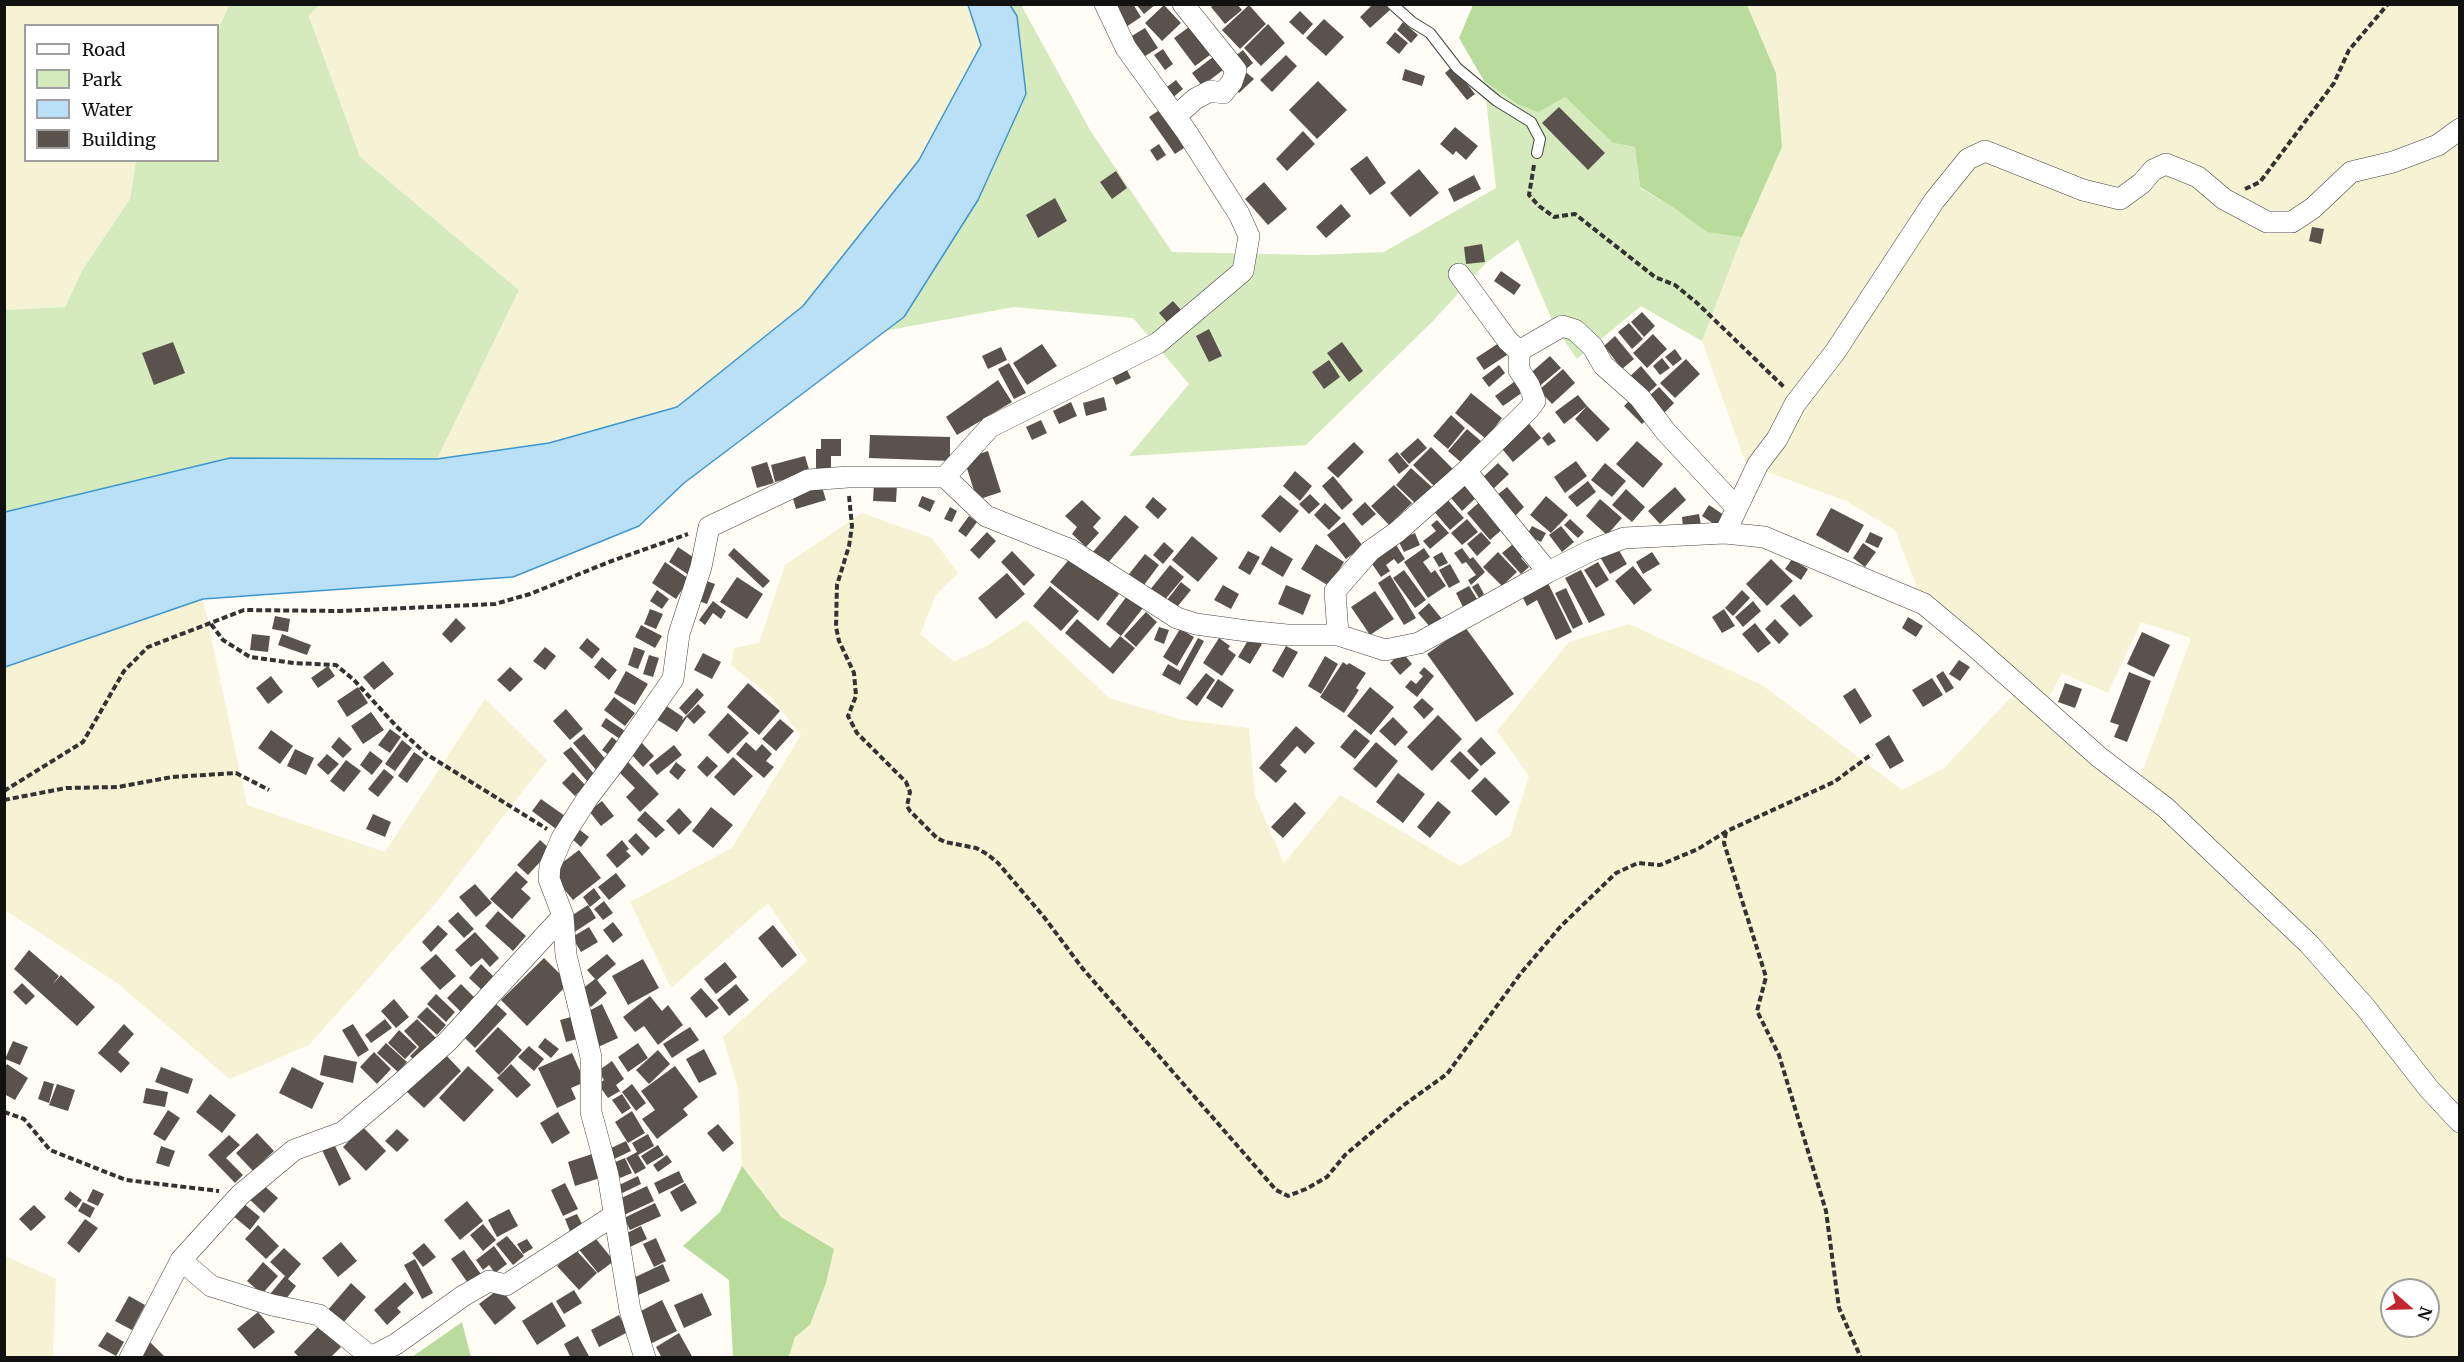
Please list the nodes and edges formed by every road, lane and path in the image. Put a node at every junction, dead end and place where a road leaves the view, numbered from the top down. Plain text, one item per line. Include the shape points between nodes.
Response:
1 (1105, 4) edge
2 (1183, 4) edge
3 (1392, 4) edge
4 (2388, 4) edge
5 (1176, 116) junction
6 (2460, 129) edge
7 (1537, 153) joint
8 (2224, 199) junction
9 (1459, 274) dead end
10 (1519, 351) junction
11 (1795, 404) junction
12 (1466, 471) junction
13 (848, 477) junction
14 (945, 477) junction
15 (1736, 507) junction
16 (709, 527) junction
17 (1725, 533) junction
18 (1548, 572) junction
19 (211, 624) junction
20 (1338, 635) junction
21 (1872, 754) dead end
22 (269, 790) dead end
23 (4, 791) edge
24 (4, 800) edge
25 (1726, 831) junction
26 (562, 838) junction
27 (563, 916) junction
28 (4, 1112) edge
29 (2460, 1122) edge
30 (240, 1195) junction
31 (613, 1216) junction
32 (181, 1260) junction
33 (130, 1358) edge
34 (645, 1358) edge
35 (1861, 1358) edge

1 - 5 street via 1126,48
2 - 5 street via 1236,70 1222,93 1210,91
3 - 7 lane via 1430,33 1457,68 1497,101 1531,122 1540,139
4 - 8 path via 2349,50 2334,83 2260,182
5 - 14 street via 1249,236 1243,271 1158,343 990,426
6 - 8 street via 2438,145 2351,172 2292,222 2267,222
7 - 11 path via 1529,195 1539,206 1554,216 1575,214 1655,277 1675,285 1768,370 1793,396
8 - 11 street via 2198,177 2166,164 2153,170 2120,199 2083,190 1985,151 1968,159 1934,201 1835,352
9 - 10 street
10 - 12 street via 1519,370 1535,401
10 - 15 street via 1562,326 1575,330
11 - 15 street
12 - 18 street
12 - 20 street via 1370,551 1335,591
13 - 14 street
13 - 16 street via 808,480
13 - 25 path via 852,526 837,585 836,627 854,673 856,696 848,716 857,733 906,782 910,792 907,806 937,838 976,848 998,863 1083,969 1276,1190 1287,1196 1327,1177 1345,1155 1447,1074 1528,965 1561,926 1616,873 1638,863 1660,865 1698,849
14 - 20 street via 986,516 1071,550 1177,618 1247,631
15 - 17 street
16 - 19 path via 495,604 339,611 244,610
16 - 26 street via 701,567 679,634 674,679
17 - 18 street via 1624,538
17 - 29 street via 1764,537 1924,604 2099,757 2166,808 2309,944
18 - 20 street via 1419,644 1385,650
19 - 23 path via 148,647 124,671 82,742
19 - 26 path via 223,640 250,657 336,665 426,754
21 - 25 path via 1834,782
22 - 24 path via 236,772 172,777 118,787 66,788
25 - 35 path via 1724,843 1766,977 1756,1011 1782,1066 1826,1211 1839,1308
26 - 27 street via 549,879
27 - 30 street via 447,1042 393,1090 343,1132 294,1150
27 - 31 street via 566,955 591,1057 591,1112 608,1175
28 - 30 path via 24,1119 50,1150 126,1180
30 - 32 street
31 - 32 street via 506,1285 489,1281 463,1296 371,1357 319,1314 272,1305 211,1286
31 - 34 street via 630,1310
32 - 33 street

